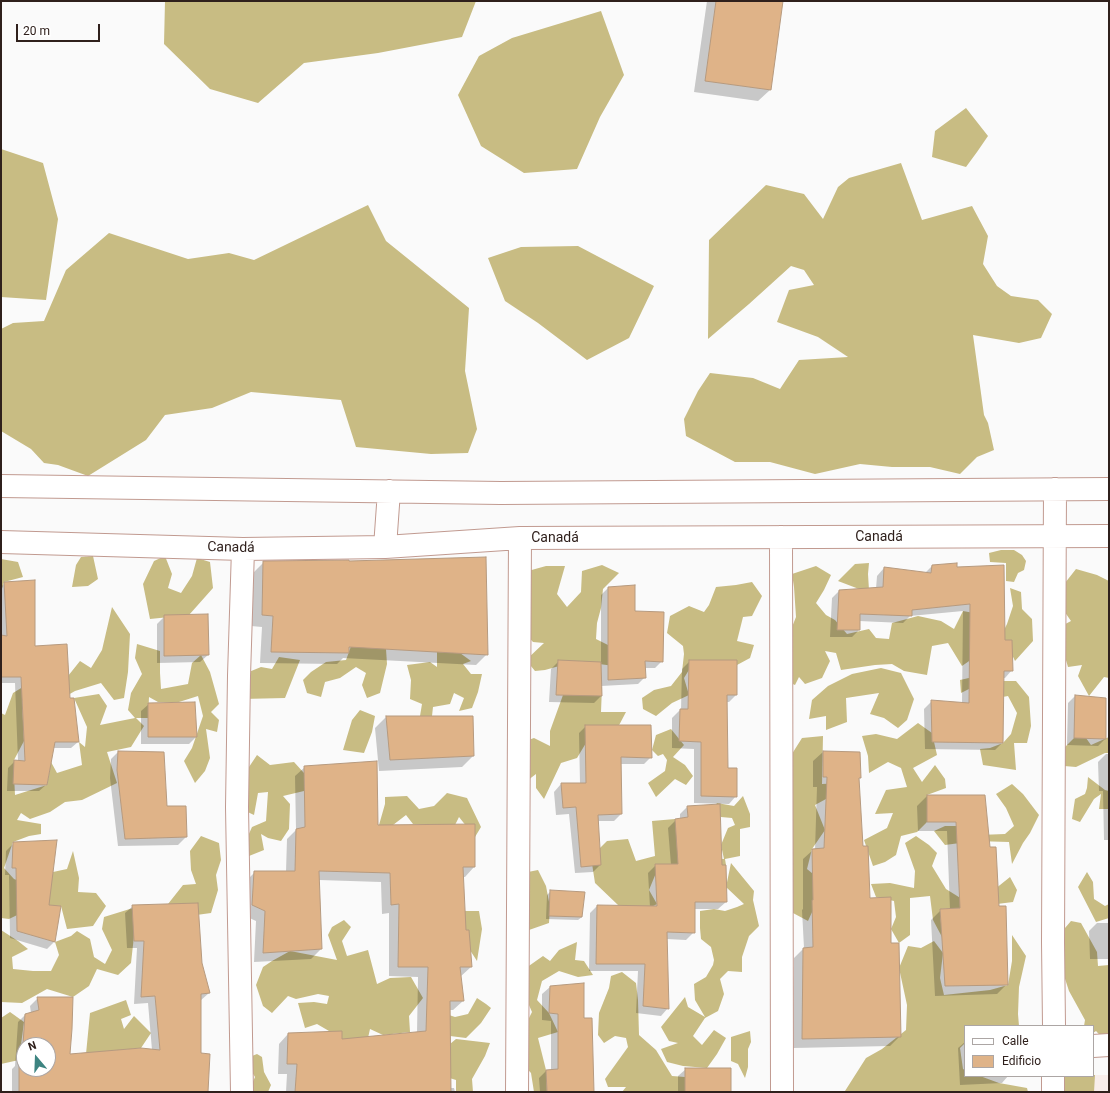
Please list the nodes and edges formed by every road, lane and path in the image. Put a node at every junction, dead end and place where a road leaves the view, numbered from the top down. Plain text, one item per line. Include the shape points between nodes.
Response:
1 (1, 486) edge
2 (1055, 489) junction
3 (1109, 489) edge
4 (389, 491) junction
5 (1055, 536) junction
6 (1109, 536) edge
7 (781, 537) junction
8 (520, 538) junction
9 (1, 542) edge
10 (385, 547) junction
11 (243, 549) junction
12 (1054, 1025) edge
13 (1109, 1045) edge
14 (1094, 1046) edge
15 (1053, 1077) edge
16 (242, 1092) edge
17 (517, 1092) edge
18 (782, 1092) edge
19 (1053, 1092) edge

1 - 4 street
2 - 3 street
2 - 4 street via 501,493
2 - 5 street
4 - 10 street
5 - 6 street, Canadá
5 - 7 street, Canadá
5 - 12 street
7 - 8 street, Canadá
7 - 18 street
8 - 10 street, Canadá
8 - 17 street
9 - 11 street, Canadá
10 - 11 street, Canadá
11 - 16 street via 237,800
13 - 14 street
15 - 19 street

